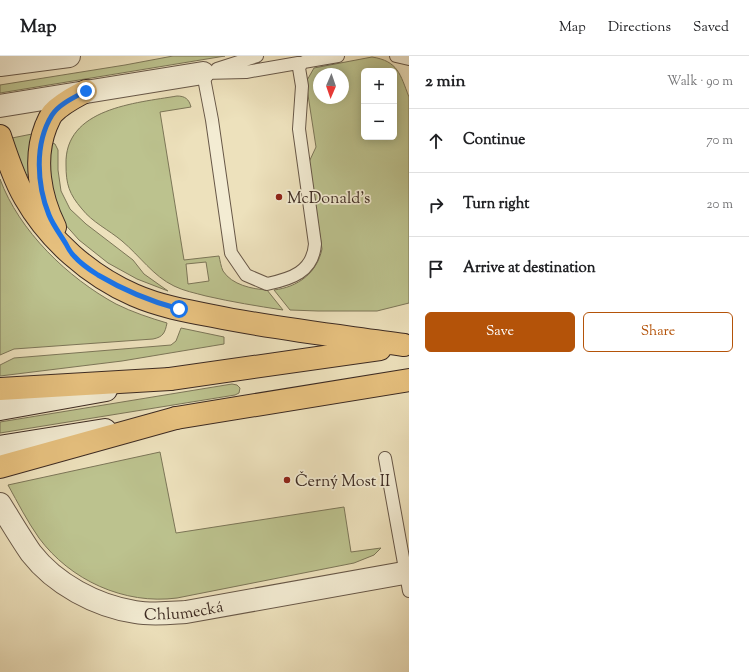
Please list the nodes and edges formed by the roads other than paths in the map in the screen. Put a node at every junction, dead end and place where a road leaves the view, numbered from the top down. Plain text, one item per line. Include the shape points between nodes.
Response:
1 (69, 56) edge
2 (257, 56) edge
3 (338, 56) edge
4 (396, 56) edge
5 (409, 59) edge
6 (306, 61) junction
7 (0, 65) edge
8 (203, 73) junction
9 (86, 91) junction
10 (0, 106) edge
11 (0, 136) edge
12 (74, 256) junction
13 (407, 345) edge
14 (170, 379) junction
15 (409, 380) edge
16 (0, 389) edge
17 (0, 409) edge
18 (386, 458) dead end
19 (1, 460) edge
20 (0, 504) edge
21 (408, 578) edge

1 - 7 street
2 - 8 lane
3 - 6 lane
4 - 5 lane
6 - 8 lane via 246,72
6 - 8 lane via 299,68 302,86 299,129 315,244 314,254 303,270 293,277 267,284 246,274 231,252
8 - 9 street
9 - 10 street
9 - 12 main road via 71,98 52,113 44,131 40,151 41,185 49,215
11 - 12 main road via 18,185 26,198 46,226
12 - 13 main road via 91,270 134,295 179,309 252,324
13 - 14 main road
14 - 16 main road
14 - 17 street
15 - 19 main road via 176,418
18 - 21 lane
20 - 21 street, Chlumecká via 31,552 56,577 86,596 118,609 151,614 186,612

